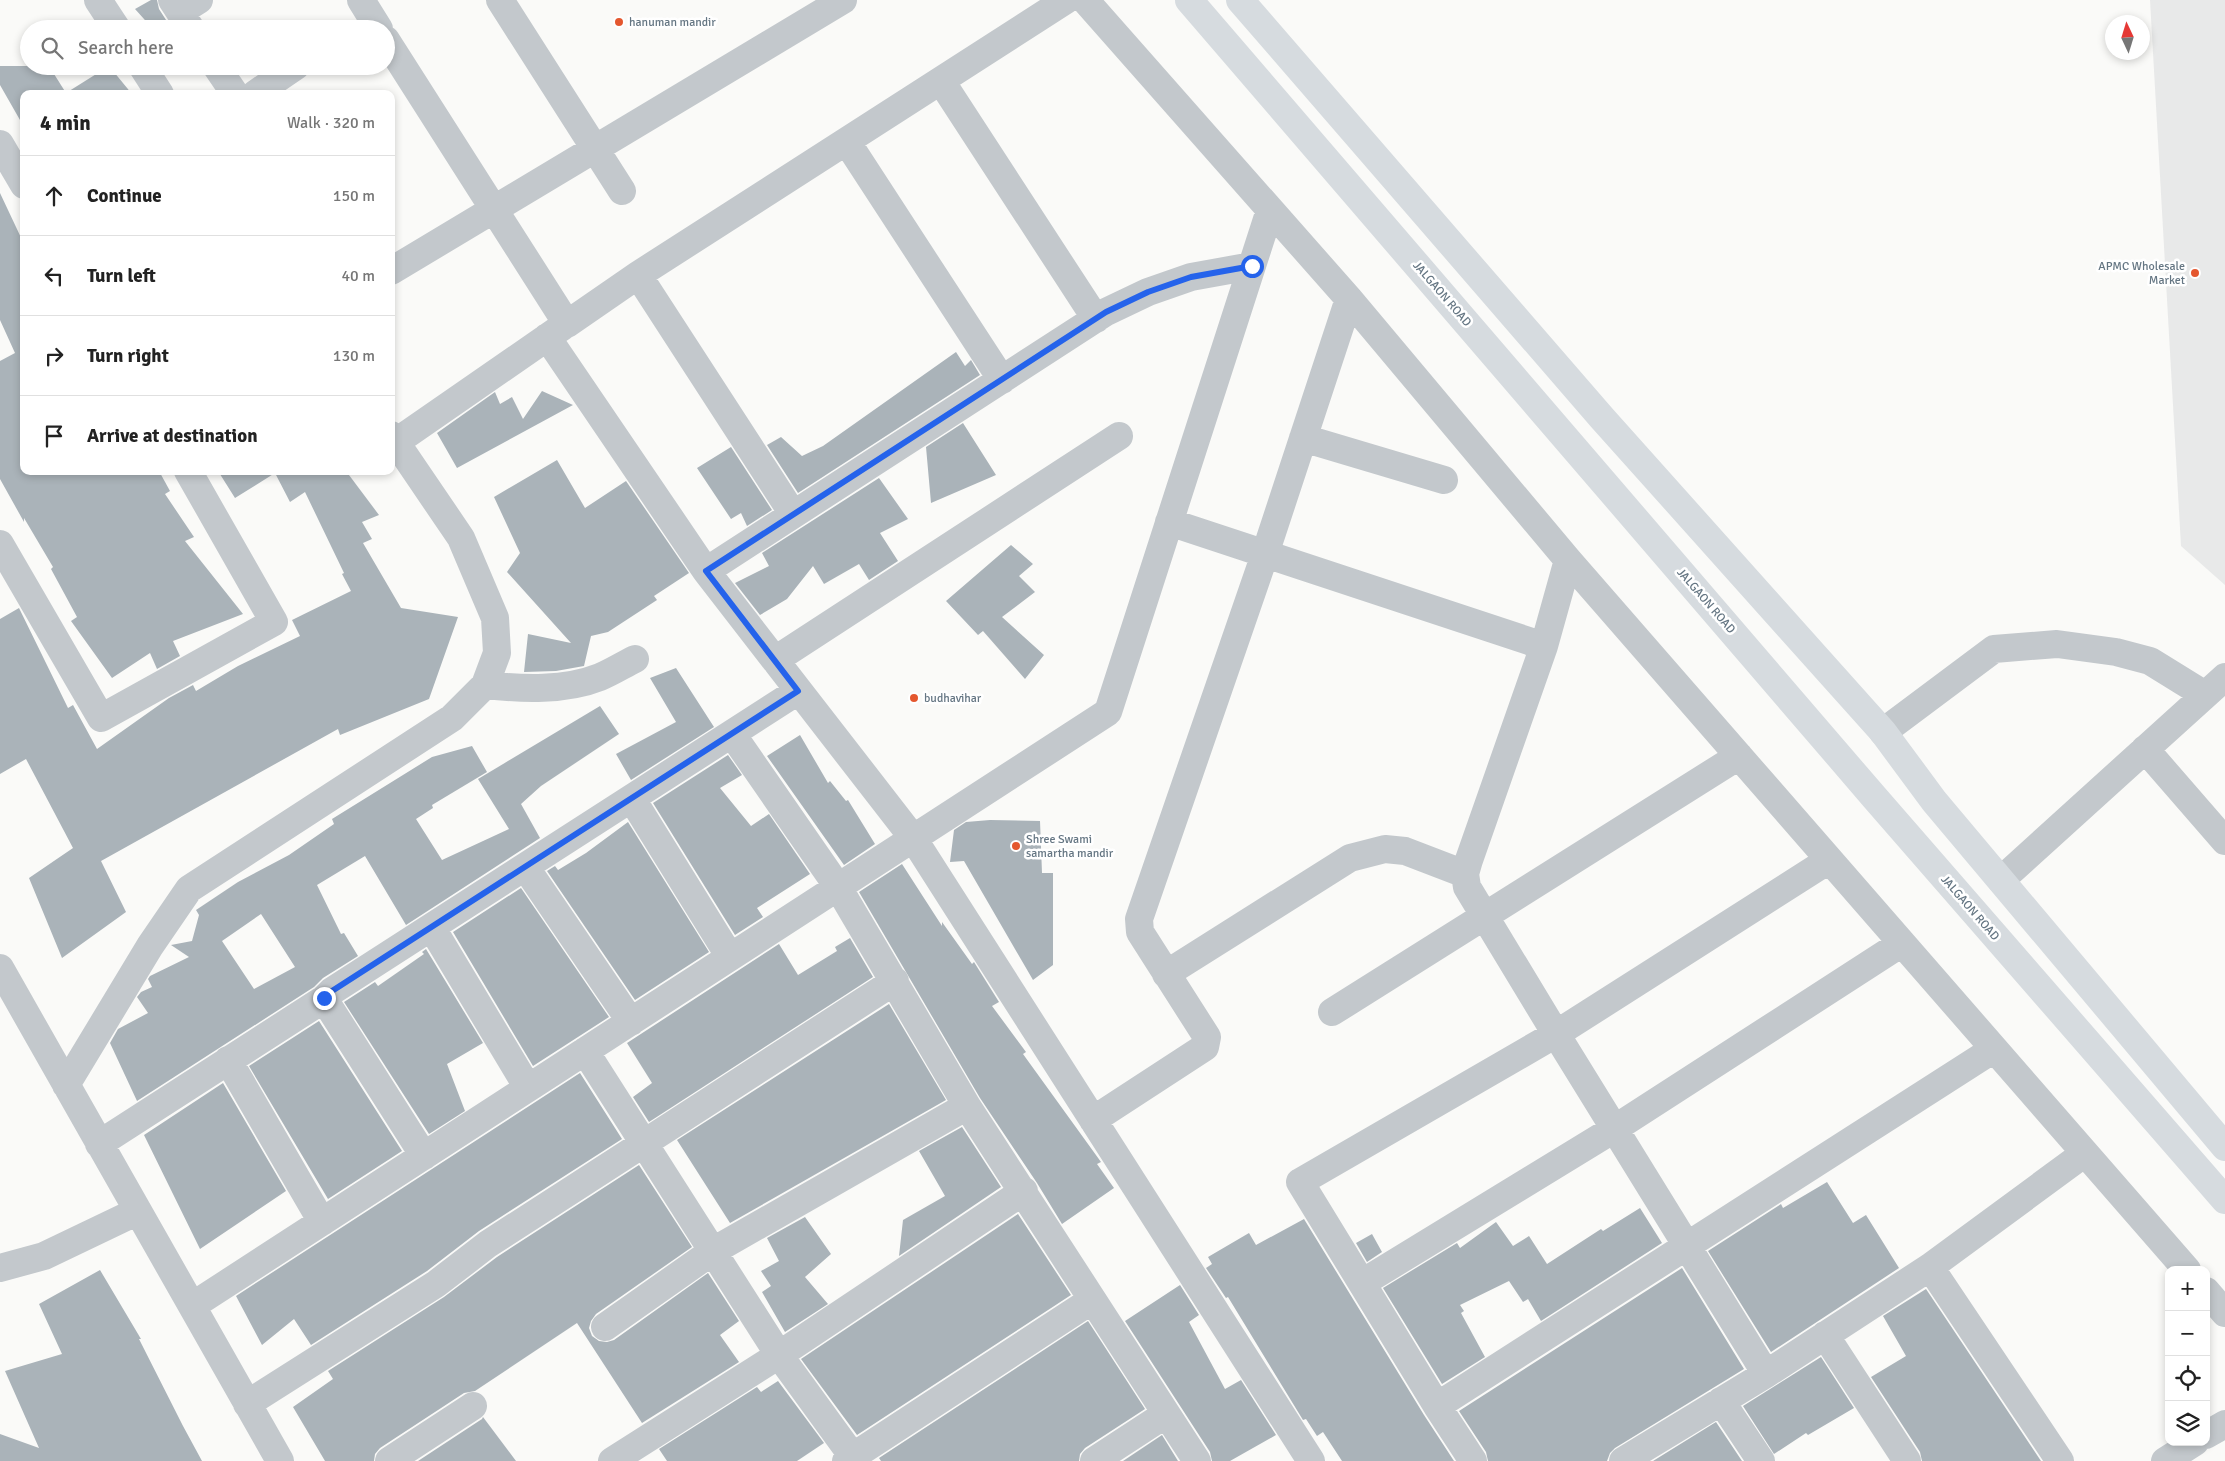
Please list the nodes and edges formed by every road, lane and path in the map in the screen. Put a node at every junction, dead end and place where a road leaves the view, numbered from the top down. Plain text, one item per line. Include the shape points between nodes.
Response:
1 (98, 0) edge
2 (500, 0) edge
3 (842, 0) edge
4 (1066, 0) edge
5 (1085, 0) edge
6 (1189, 0) edge
7 (1240, 0) edge
8 (111, 20) edge
9 (395, 54) edge
10 (148, 75) edge
11 (222, 75) edge
12 (283, 75) edge
13 (941, 81) junction
14 (157, 90) edge
15 (232, 90) edge
16 (261, 90) edge
17 (847, 142) junction
18 (0, 144) edge
19 (594, 150) junction
20 (20, 178) edge
21 (622, 191) dead end
22 (494, 210) junction
23 (1270, 210) junction
24 (1252, 266) junction
25 (395, 269) edge
26 (638, 275) junction
27 (1349, 299) junction
28 (1096, 319) junction
29 (557, 331) junction
30 (1002, 380) junction
31 (1119, 436) dead end
32 (395, 437) edge
33 (1303, 438) junction
34 (395, 439) edge
35 (190, 475) edge
36 (1444, 480) dead end
37 (793, 514) junction
38 (1169, 522) junction
39 (0, 544) edge
40 (1265, 554) junction
41 (1568, 560) junction
42 (706, 571) junction
43 (1544, 646) junction
44 (635, 659) dead end
45 (774, 660) junction
46 (485, 685) junction
47 (2218, 687) edge
48 (798, 691) junction
49 (1883, 732) junction
50 (732, 734) junction
51 (2145, 749) junction
52 (1739, 756) junction
53 (632, 799) junction
54 (913, 838) junction
55 (2225, 841) edge
56 (1829, 860) junction
57 (526, 868) junction
58 (1466, 874) junction
59 (2001, 880) junction
60 (838, 887) junction
61 (1486, 914) junction
62 (432, 928) junction
63 (1902, 943) junction
64 (730, 957) junction
65 (0, 968) edge
66 (1166, 974) junction
67 (895, 981) junction
68 (324, 998) junction
69 (1332, 1012) dead end
70 (630, 1022) junction
71 (1556, 1034) junction
72 (1994, 1049) junction
73 (586, 1051) junction
74 (228, 1060) junction
75 (66, 1084) junction
76 (528, 1088) junction
77 (967, 1106) junction
78 (1093, 1120) junction
79 (1614, 1128) junction
80 (99, 1144) junction
81 (645, 1144) junction
82 (2225, 1147) edge
83 (2085, 1152) junction
84 (424, 1156) junction
85 (1024, 1191) junction
86 (2225, 1200) edge
87 (138, 1211) junction
88 (322, 1222) junction
89 (1686, 1245) junction
90 (713, 1251) junction
91 (2184, 1266) edge
92 (1930, 1267) junction
93 (0, 1268) edge
94 (1362, 1284) junction
95 (2210, 1296) edge
96 (1092, 1300) junction
97 (192, 1306) junction
98 (2225, 1313) edge
99 (605, 1327) dead end
100 (1825, 1335) junction
101 (779, 1355) junction
102 (1766, 1374) junction
103 (1720, 1401) junction
104 (247, 1404) junction
105 (473, 1406) dead end
106 (1437, 1406) junction
107 (1166, 1414) junction
108 (2225, 1424) edge
109 (2210, 1433) edge
110 (2189, 1446) edge
111 (852, 1459) edge
112 (280, 1461) edge
113 (389, 1461) edge
114 (612, 1461) edge
115 (1094, 1461) edge
116 (1198, 1461) edge
117 (1311, 1461) edge
118 (1473, 1461) edge
119 (1623, 1461) edge
120 (1761, 1461) edge
121 (1907, 1461) edge
122 (2060, 1461) edge
123 (2165, 1461) edge

1 - 8 street
2 - 19 street
3 - 19 street
4 - 13 street
5 - 23 street
6 - 86 highway, JALGAON ROAD
7 - 49 highway via 1602,418
9 - 22 street
10 - 14 street
11 - 15 street
12 - 16 street
13 - 17 street
13 - 28 street
17 - 26 street
17 - 30 street
18 - 20 street
19 - 21 street
19 - 22 street
22 - 25 street
22 - 29 street
23 - 24 street
23 - 27 street
24 - 28 street via 1191,277 1148,292
24 - 38 street
26 - 29 street
26 - 37 street
27 - 33 street
27 - 41 street
28 - 30 street
29 - 32 street
29 - 42 street
30 - 37 street
31 - 45 street
33 - 36 street
33 - 40 street
34 - 46 street via 461,538 495,618 497,653
35 - 39 street via 274,622 101,718
37 - 42 street
38 - 40 street
38 - 54 street via 1108,712
40 - 43 street
40 - 66 street via 1139,919 1140,932
41 - 43 street
41 - 52 street
42 - 45 street
43 - 58 street
44 - 46 street via 599,677 564,685 522,689
45 - 48 street
46 - 75 street via 452,718 189,889 150,946
47 - 49 street via 2150,661 2116,652 2056,644 1994,649
47 - 51 street
48 - 50 street
48 - 54 street
49 - 59 highway via 1934,801
50 - 53 street
50 - 60 street
51 - 55 street
51 - 59 street
52 - 56 street
52 - 61 street
53 - 57 street
53 - 64 street
54 - 60 street
54 - 78 street
56 - 63 street
56 - 71 street
57 - 62 street
57 - 70 street
58 - 61 street via 1467,886
58 - 66 street via 1404,851 1385,849 1350,858
59 - 82 highway
60 - 64 street
60 - 67 street
61 - 69 street
61 - 71 street
62 - 68 street
62 - 76 street
63 - 72 street
63 - 79 street
64 - 70 street
65 - 75 street
66 - 78 street via 1206,1037 1205,1047
67 - 77 street
67 - 81 street
68 - 74 street
68 - 84 street
70 - 73 street
71 - 79 street
71 - 94 street via 1300,1182
72 - 83 street
72 - 89 street
73 - 76 street
73 - 81 street
74 - 80 street
74 - 88 street
75 - 80 street
76 - 84 street
77 - 85 street
77 - 90 street
78 - 117 street
79 - 89 street
79 - 94 street
80 - 87 street
81 - 90 street
81 - 104 street via 488,1244 436,1284
83 - 91 street
83 - 92 street
84 - 88 street
85 - 96 street
85 - 101 street
87 - 93 street via 44,1256
87 - 97 street
88 - 97 street
89 - 102 street
89 - 106 street
90 - 99 street
90 - 101 street
92 - 100 street
92 - 122 street
94 - 106 street
95 - 98 street
96 - 107 street
96 - 111 street
97 - 104 street
100 - 102 street
100 - 121 street
101 - 111 street
101 - 114 street
102 - 103 street
103 - 119 street
103 - 120 street
104 - 112 street
105 - 113 street
106 - 118 street
107 - 115 street
107 - 116 street
108 - 109 street
110 - 123 street

